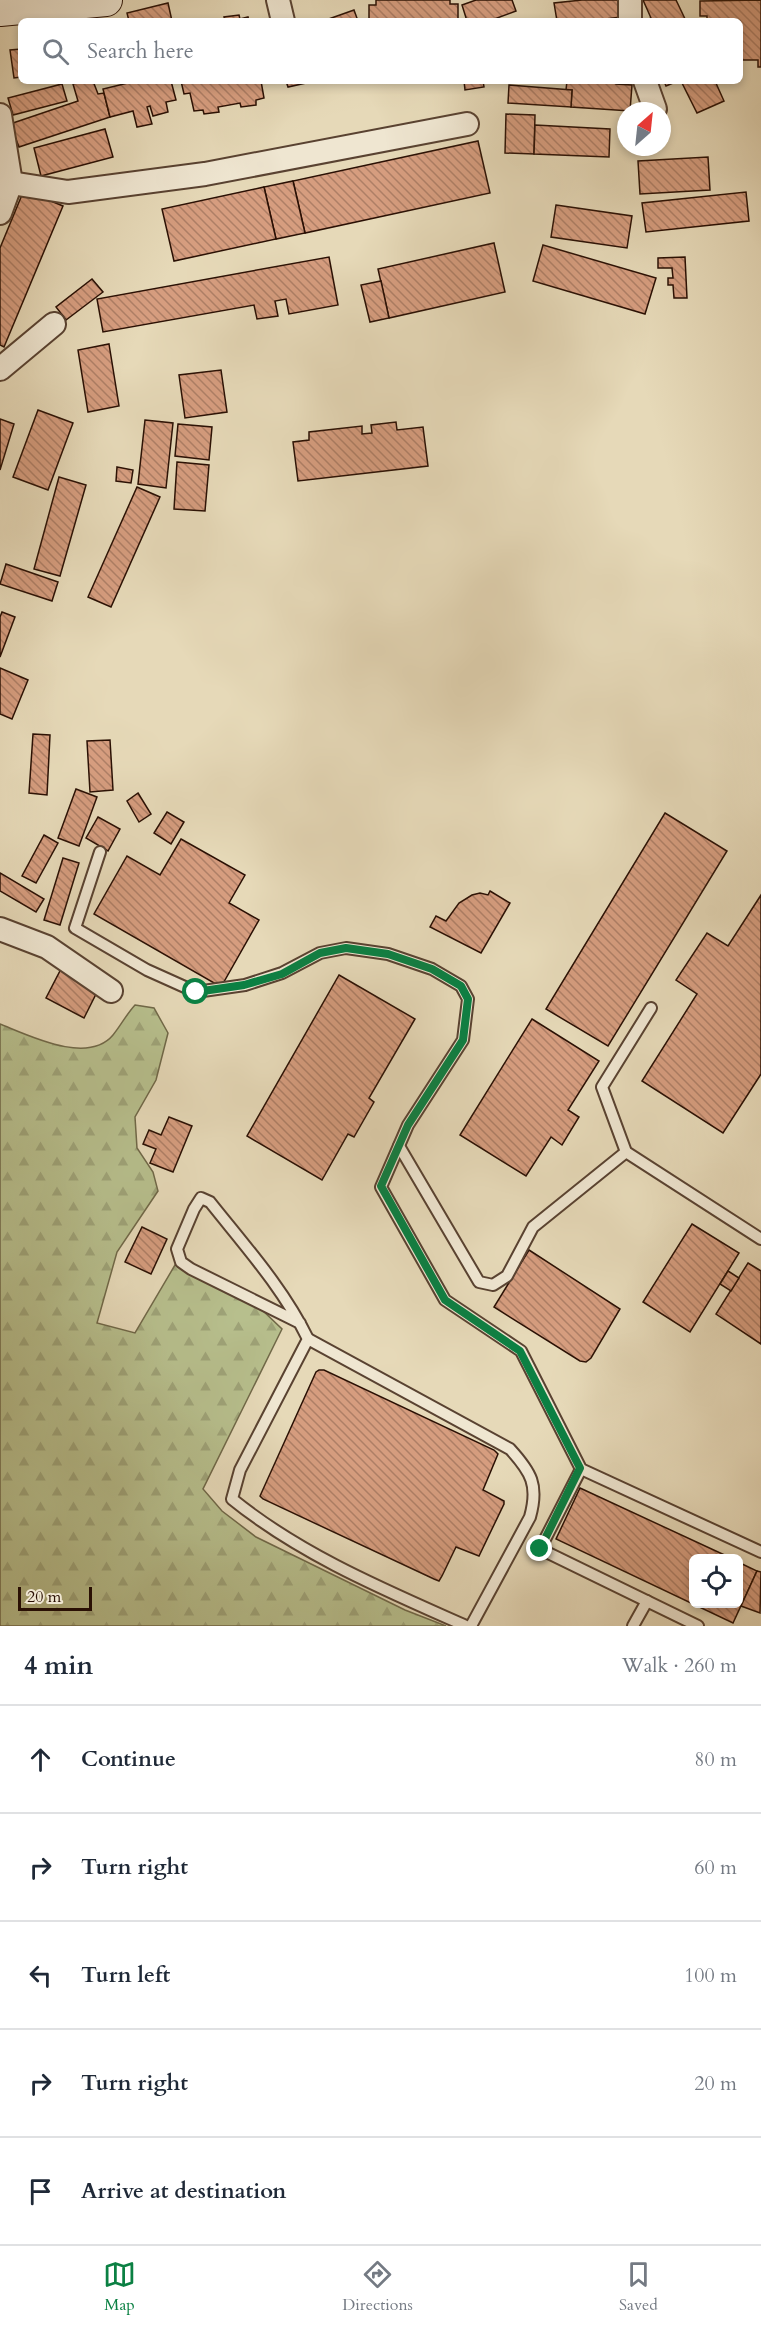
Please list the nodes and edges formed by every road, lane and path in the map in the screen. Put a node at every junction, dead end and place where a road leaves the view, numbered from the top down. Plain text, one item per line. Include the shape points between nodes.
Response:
1 (106, 0) edge
2 (278, 0) edge
3 (630, 0) edge
4 (42, 3) edge
5 (0, 10) edge
6 (282, 18) edge
7 (630, 18) edge
8 (646, 84) edge
9 (652, 102) edge
10 (0, 115) edge
11 (467, 124) dead end
12 (11, 183) junction
13 (0, 213) edge
14 (54, 324) dead end
15 (0, 369) edge
16 (100, 852) dead end
17 (0, 929) edge
18 (111, 991) dead end
19 (651, 1008) dead end
20 (399, 1146) junction
21 (626, 1152) junction
22 (761, 1239) edge
23 (300, 1323) junction
24 (308, 1339) junction
25 (580, 1468) junction
26 (761, 1552) edge
27 (647, 1601) junction
28 (466, 1626) edge
29 (471, 1626) edge
30 (633, 1626) edge
31 (698, 1626) edge

1 - 4 street
2 - 6 street
3 - 7 street
4 - 5 street
8 - 9 street
10 - 12 street
11 - 12 street via 205,174 68,192
12 - 13 street
14 - 15 street
16 - 20 lane via 75,928 147,970 196,992 282,974 320,953 346,948 388,954 432,969 461,986 468,999 463,1040 408,1125
17 - 18 street via 47,947
19 - 21 lane via 602,1087
20 - 21 lane via 479,1282 494,1285 507,1276 533,1227
20 - 25 lane via 381,1186 445,1300 520,1351
21 - 22 lane
23 - 23 lane via 275,1282 210,1202 201,1198 177,1249 182,1262
23 - 24 lane
24 - 28 lane via 240,1470 232,1499 262,1523 356,1577
24 - 29 lane via 510,1449 529,1470 535,1499 530,1517
25 - 26 lane
25 - 27 lane via 540,1549
27 - 30 lane
27 - 31 lane

